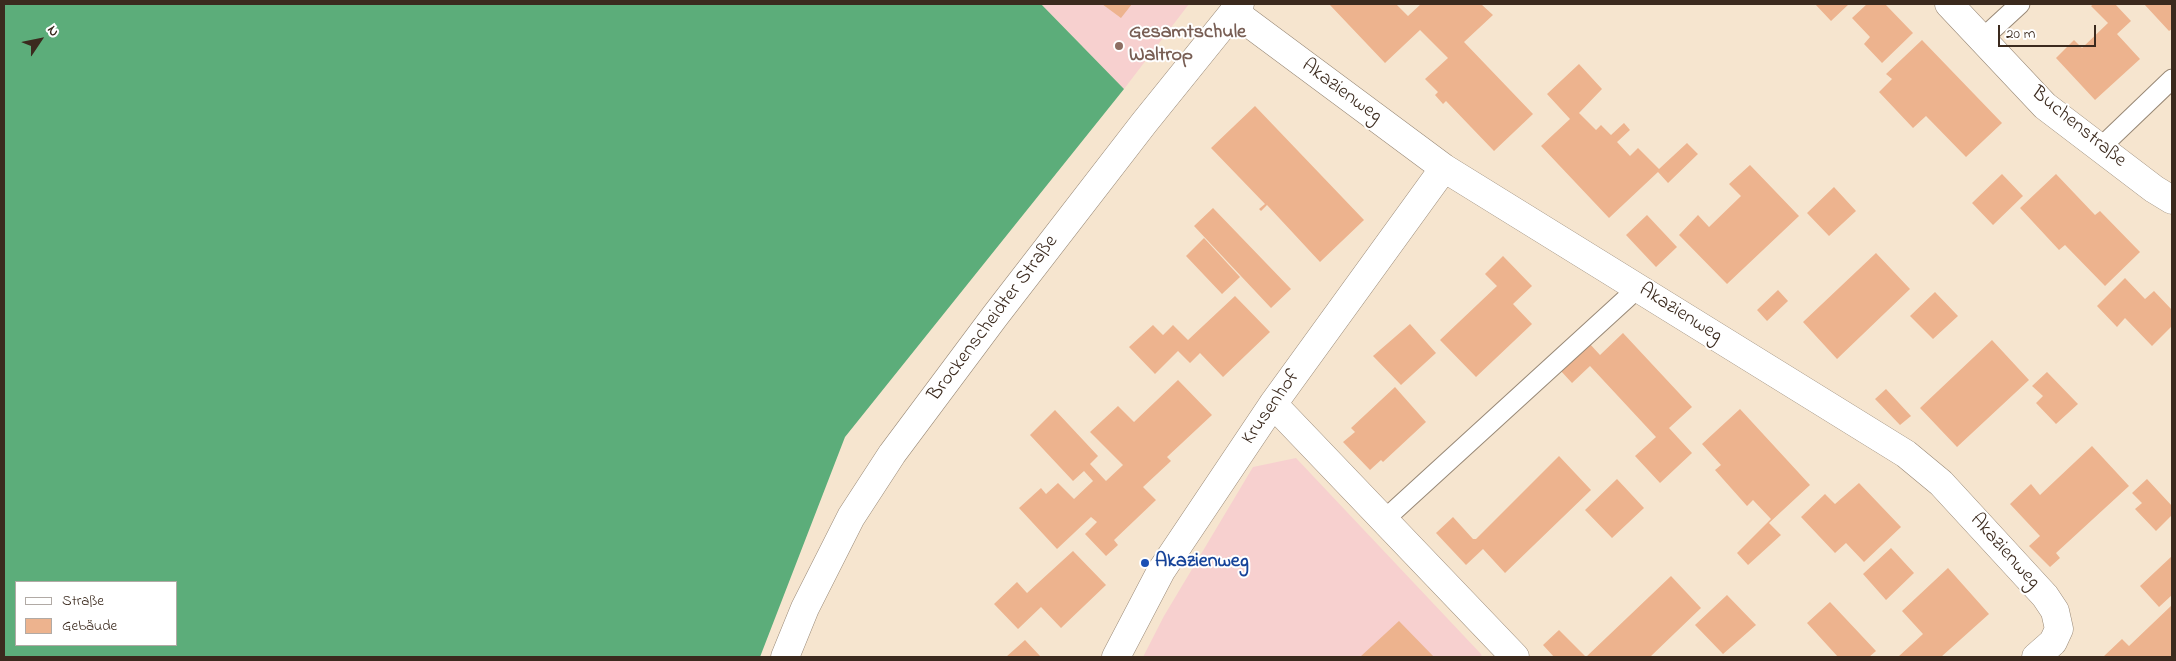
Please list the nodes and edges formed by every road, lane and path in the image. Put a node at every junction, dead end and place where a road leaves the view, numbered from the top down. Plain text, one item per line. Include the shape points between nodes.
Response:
1 (1949, 4) edge
2 (2020, 4) edge
3 (1237, 8) edge
4 (1982, 39) junction
5 (2172, 80) edge
6 (2100, 148) junction
7 (1444, 168) junction
8 (2172, 200) edge
9 (1638, 288) junction
10 (1274, 404) junction
11 (1384, 520) junction
12 (785, 657) edge
13 (1116, 657) edge
14 (1515, 657) edge
15 (2036, 657) edge

1 - 4 street, Buchenstraße
2 - 4 lane
3 - 7 street, Akazienweg
3 - 12 street, Brockenscheidter Straße via 1012,293 892,454 851,517 805,608
4 - 6 street, Buchenstraße via 2045,106
5 - 6 lane
6 - 8 street, Buchenstraße
7 - 9 street, Akazienweg
7 - 10 street, Krusenhof
9 - 11 lane
9 - 15 street, Akazienweg via 1906,454 1941,483 2045,596 2055,611 2058,629 2053,642
10 - 11 street
10 - 13 street, Krusenhof via 1160,571
11 - 14 street

